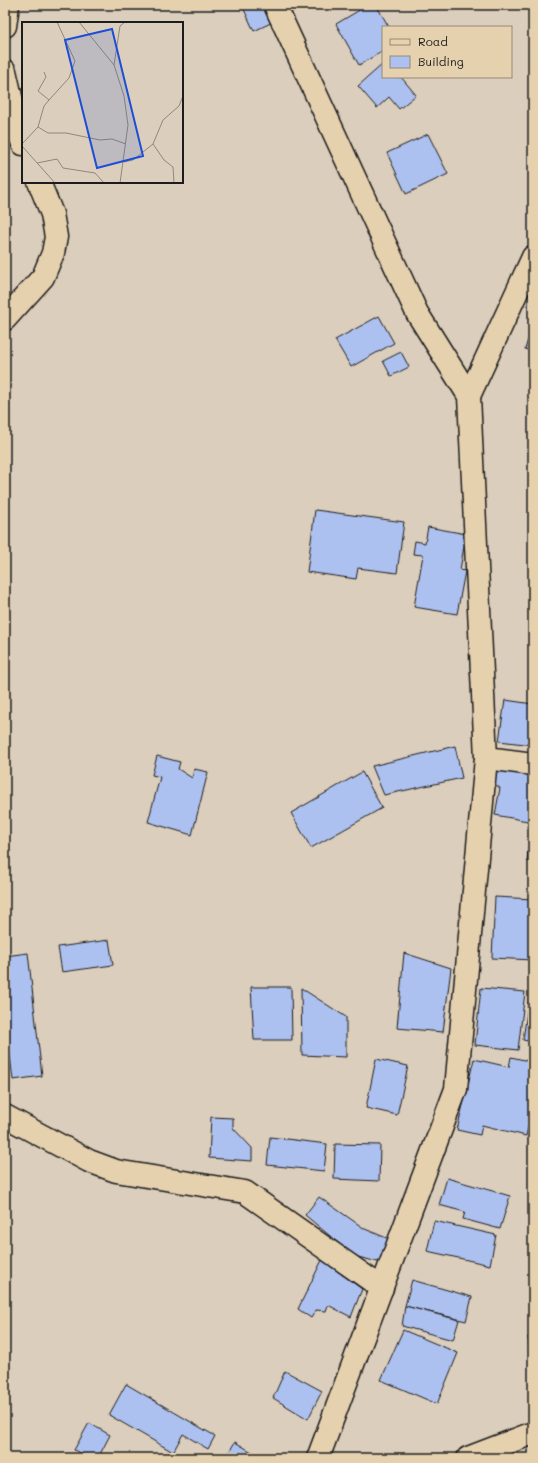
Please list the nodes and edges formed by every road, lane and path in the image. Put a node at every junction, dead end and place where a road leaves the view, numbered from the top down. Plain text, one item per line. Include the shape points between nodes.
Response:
1 (8, 5) edge
2 (275, 5) edge
3 (5, 26) edge
4 (5, 71) edge
5 (22, 141) edge
6 (39, 183) edge
7 (533, 257) edge
8 (5, 319) edge
9 (469, 396) junction
10 (486, 758) junction
11 (533, 764) edge
12 (5, 1116) edge
13 (382, 1288) junction
14 (533, 1433) edge
15 (318, 1458) edge
16 (468, 1458) edge

1 - 3 street
2 - 9 street via 417,313
4 - 5 street
6 - 8 street via 52,214 56,237 53,253 43,277
7 - 9 street
9 - 10 street
10 - 11 street
10 - 13 street via 456,1089
12 - 13 street via 89,1161 116,1171 245,1192
13 - 15 street
14 - 16 street

